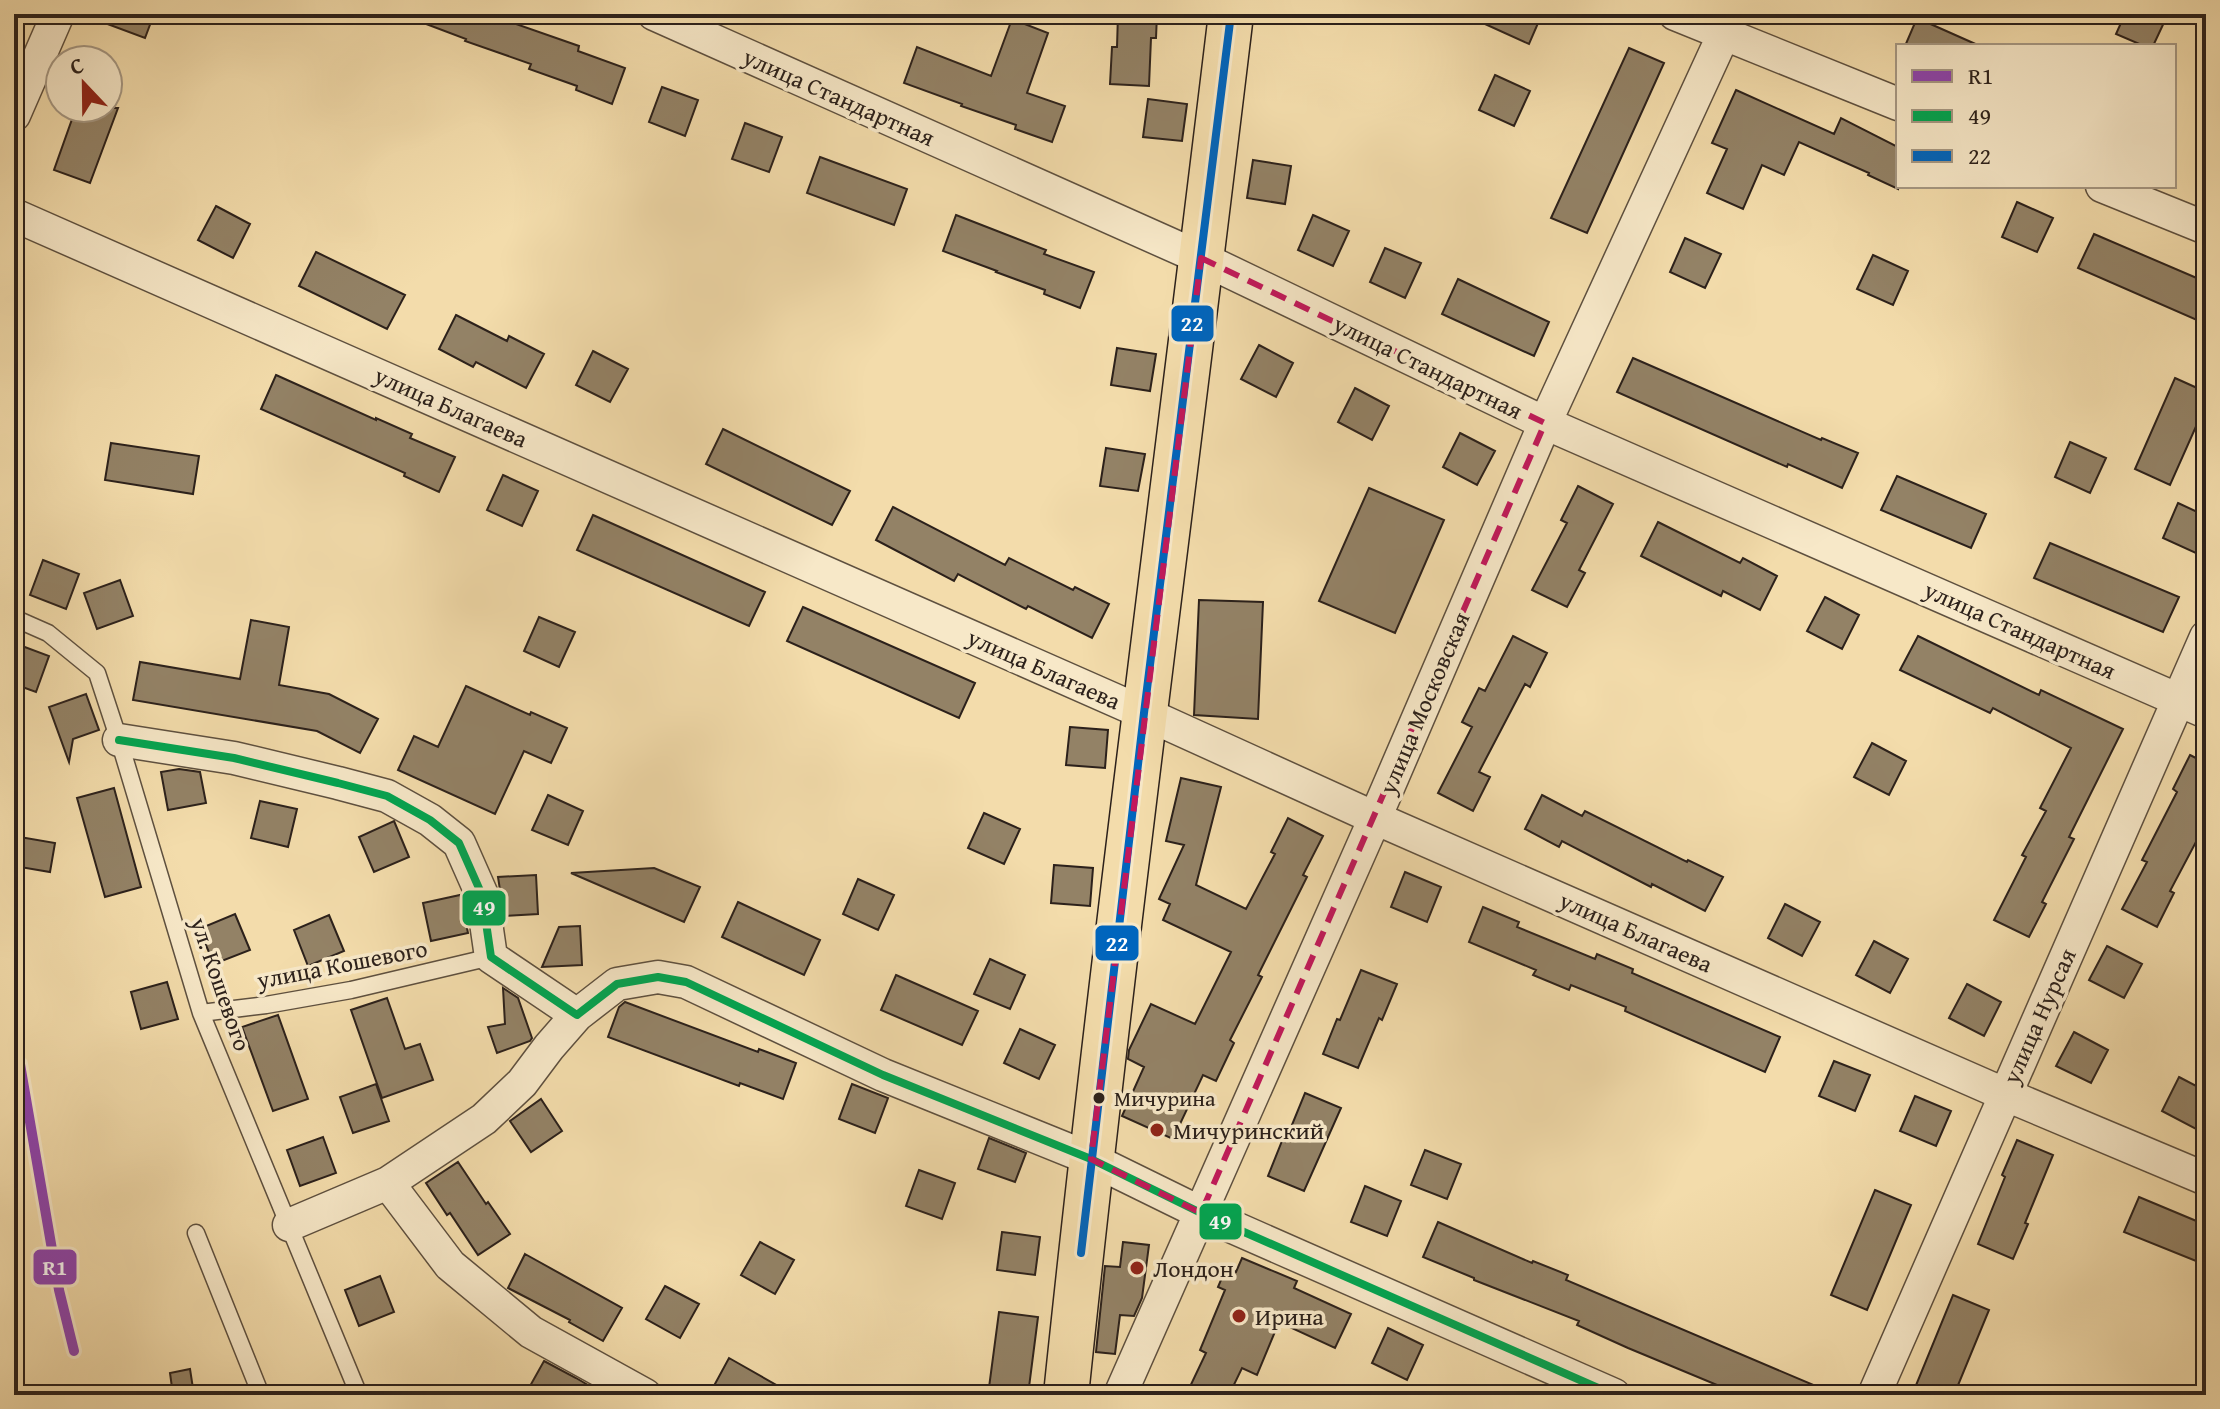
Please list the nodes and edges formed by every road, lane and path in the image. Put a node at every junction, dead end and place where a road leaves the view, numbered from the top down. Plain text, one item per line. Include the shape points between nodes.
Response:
1 (58, 14) edge
2 (654, 14) edge
3 (1231, 14) edge
4 (1675, 14) edge
5 (1729, 24) edge
6 (1896, 103) edge
7 (14, 115) edge
8 (2107, 188) edge
9 (14, 215) edge
10 (2206, 228) edge
11 (1201, 258) junction
12 (1545, 423) junction
13 (14, 618) edge
14 (2206, 637) edge
15 (2192, 706) edge
16 (1144, 713) junction
17 (119, 740) junction
18 (1375, 818) junction
19 (491, 957) junction
20 (201, 1013) junction
21 (577, 1015) junction
22 (2004, 1094) junction
23 (1091, 1159) junction
24 (2206, 1179) edge
25 (388, 1183) junction
26 (1201, 1213) junction
27 (289, 1225) junction
28 (196, 1233) dead end
29 (261, 1395) edge
30 (359, 1395) edge
31 (645, 1395) edge
32 (1066, 1395) edge
33 (1120, 1395) edge
34 (1614, 1395) edge
35 (1874, 1395) edge

1 - 7 street
2 - 11 street, улица Стандартная
3 - 11 main road
4 - 5 street
5 - 6 street
5 - 12 street, улица Московская
8 - 10 street
9 - 16 street, улица Благаева
11 - 12 street, улица Стандартная
11 - 16 main road
12 - 15 street, улица Стандартная
12 - 18 street, улица Московская
13 - 17 lane, ул. Кошевого via 48,633 97,673
14 - 15 street, улица Нурсая
15 - 22 street, улица Нурсая
16 - 18 street, улица Благаева
16 - 23 main road
17 - 19 street via 234,758 338,783 387,796 430,820 459,843 482,895
17 - 20 lane, ул. Кошевого
18 - 22 street, улица Благаева
18 - 26 street, улица Московская
19 - 20 lane, улица Кошевого via 351,990
19 - 21 street
20 - 27 lane, ул. Кошевого
21 - 23 street via 617,984 658,977 686,982 883,1075
21 - 25 street via 522,1083 484,1119
22 - 24 street, улица Благаева
22 - 35 street, улица Нурсая
23 - 26 street
23 - 32 main road
25 - 27 street
25 - 31 street via 450,1265 531,1332
26 - 33 street, улица Московская
26 - 34 street
27 - 30 lane, ул. Кошевого
28 - 29 lane

